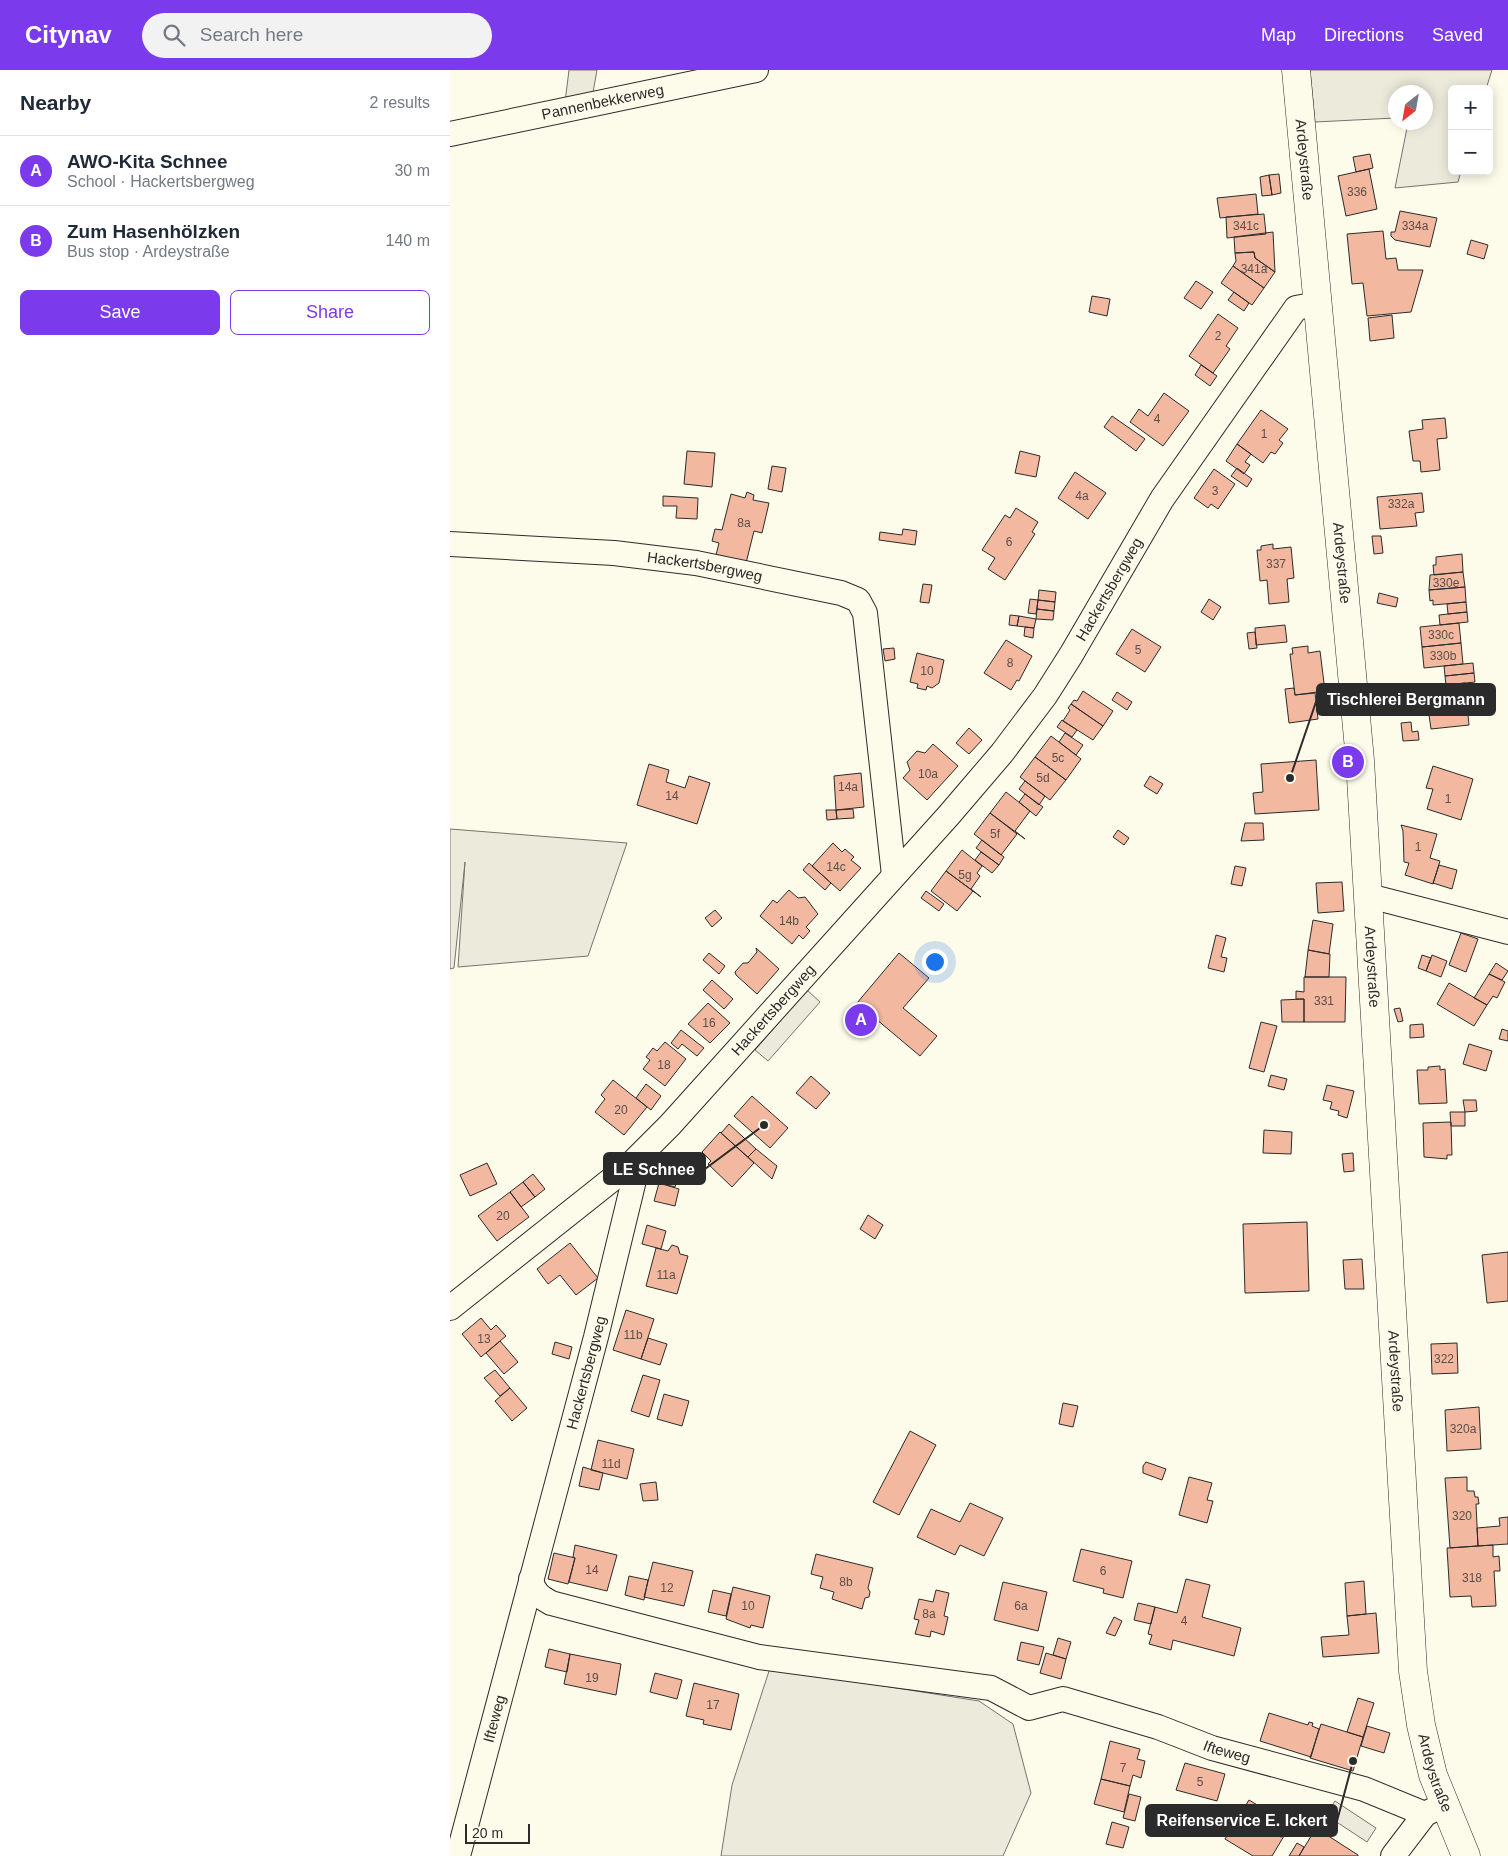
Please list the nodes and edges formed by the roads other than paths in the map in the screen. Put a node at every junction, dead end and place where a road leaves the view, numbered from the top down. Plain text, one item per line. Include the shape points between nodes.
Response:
1 (756, 70) edge
2 (1296, 70) edge
3 (450, 134) edge
4 (1317, 304) junction
5 (450, 544) edge
6 (894, 875) junction
7 (1369, 896) junction
8 (1508, 932) edge
9 (630, 1165) junction
10 (450, 1308) edge
11 (532, 1579) junction
12 (1434, 1809) junction
13 (458, 1856) edge
14 (1393, 1856) edge
15 (1466, 1856) edge

1 - 3 street, Pannenbekkerweg
2 - 4 main road, Ardeystraße
4 - 6 street, Hackertsbergweg via 1296,308 1162,498 1045,696 1002,752
4 - 7 main road, Ardeystraße via 1360,760
5 - 6 street, Hackertsbergweg via 614,553 696,563 841,593 858,600 865,613
6 - 9 street, Hackertsbergweg via 670,1125
7 - 8 street
7 - 12 main road, Ardeystraße via 1413,1671
9 - 10 street, Hackertsbergweg
9 - 11 street, Hackertsbergweg via 635,1176
11 - 12 street, Ifteweg via 537,1594 551,1603 759,1657 991,1688 1029,1708 1063,1699 1158,1727 1212,1748
11 - 13 street, Ifteweg
12 - 14 street
12 - 15 main road, Ardeystraße

